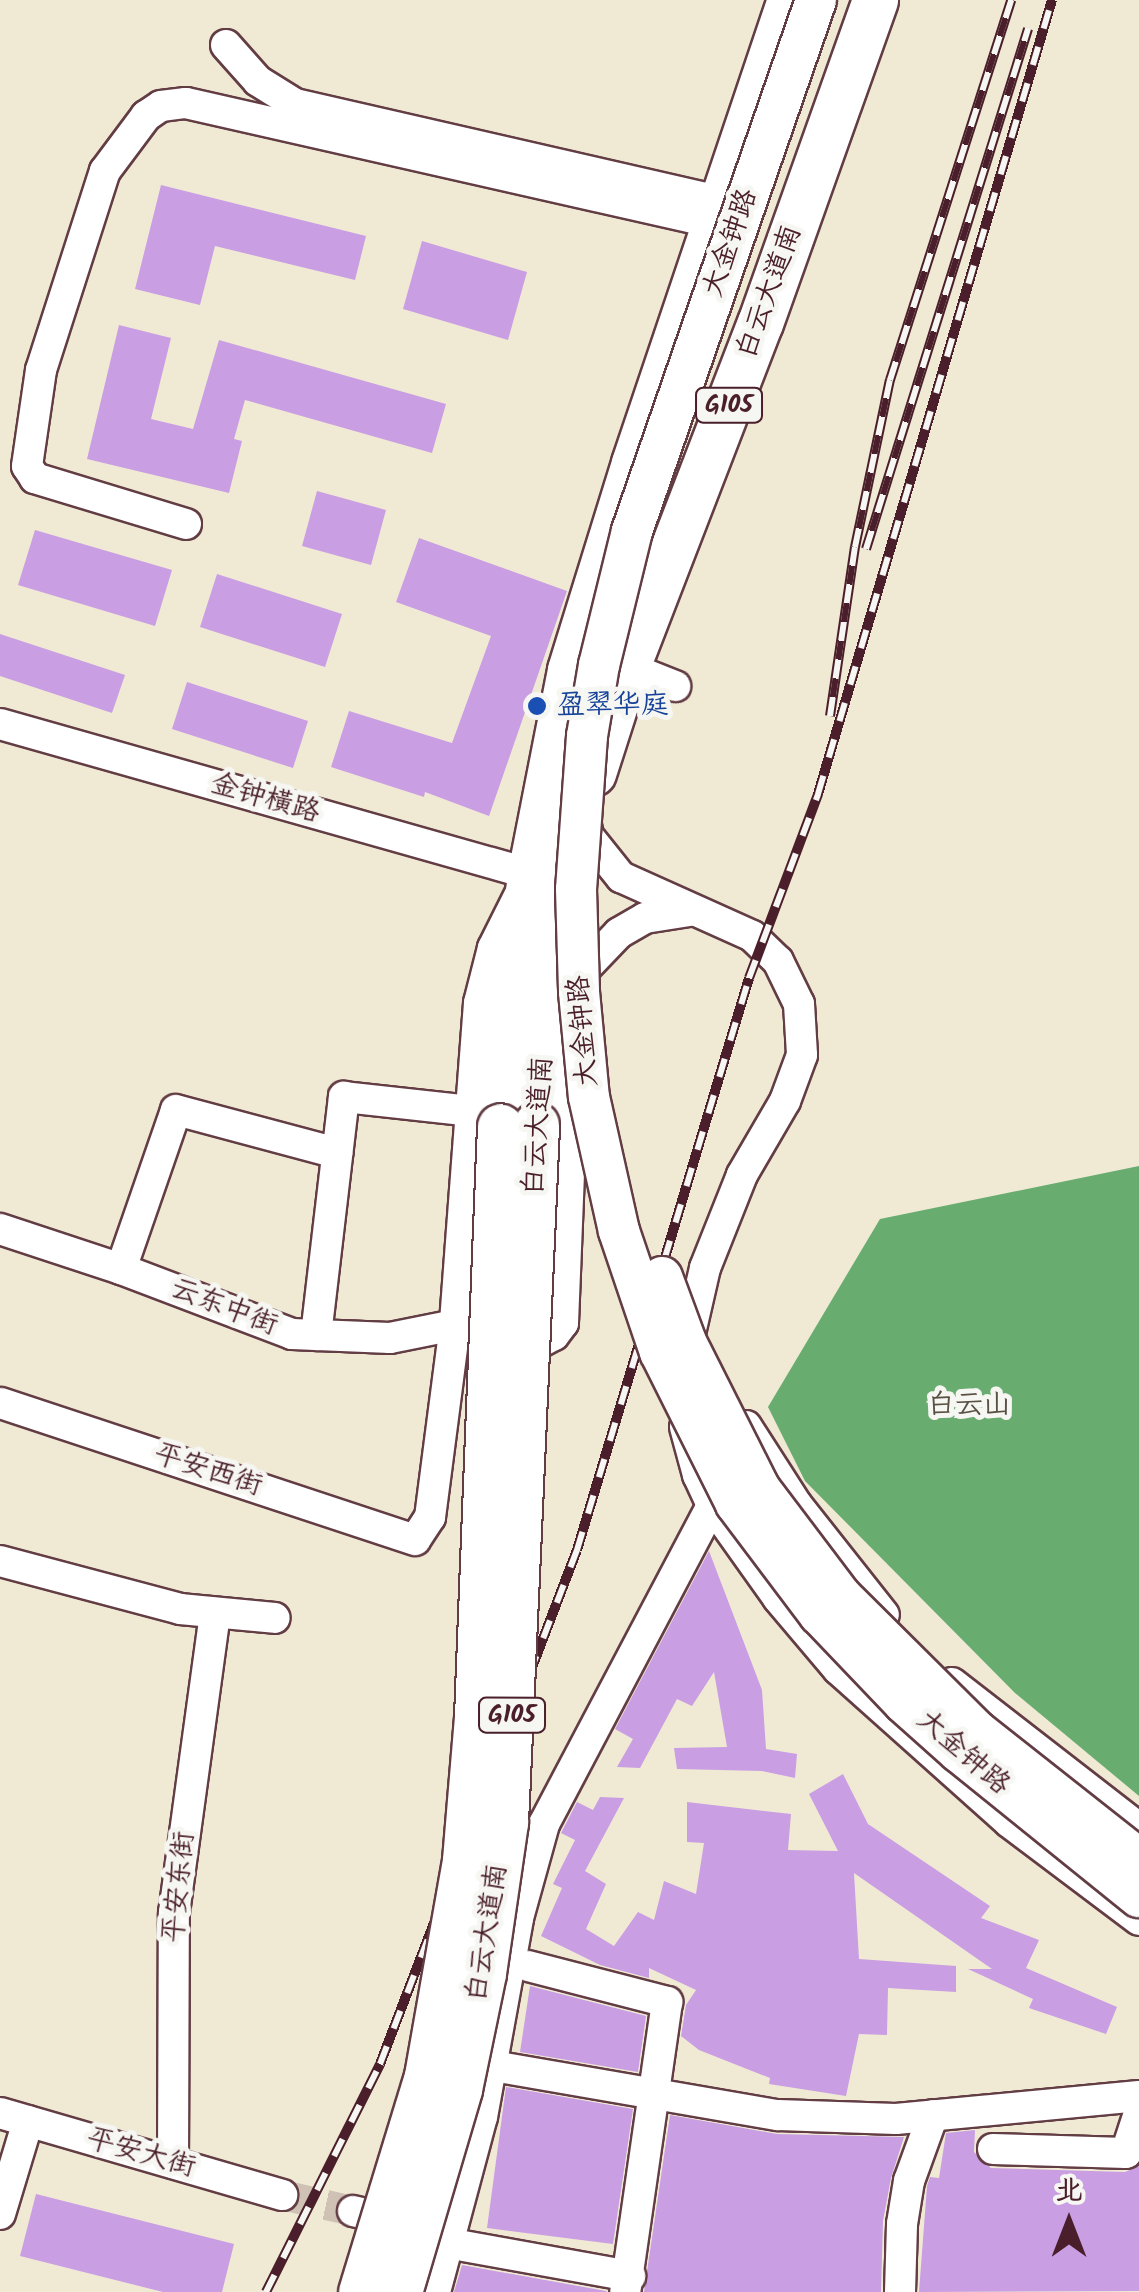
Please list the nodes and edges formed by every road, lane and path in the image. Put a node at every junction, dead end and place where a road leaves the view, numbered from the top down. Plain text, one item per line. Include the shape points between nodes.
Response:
1 (790, 0) edge
2 (816, 0) edge
3 (843, 0) edge
4 (875, 0) edge
5 (226, 45) dead end
6 (718, 212) junction
7 (186, 524) dead end
8 (627, 667) junction
9 (675, 686) dead end
10 (0, 724) edge
11 (583, 810) junction
12 (530, 874) junction
13 (693, 911) junction
14 (576, 978) junction
15 (502, 1121) junction
16 (338, 1152) junction
17 (0, 1229) edge
18 (120, 1268) junction
19 (694, 1301) junction
20 (455, 1325) junction
21 (316, 1335) junction
22 (0, 1403) edge
23 (712, 1505) junction
24 (0, 1561) edge
25 (216, 1613) junction
26 (275, 1618) dead end
27 (1139, 1828) edge
28 (1139, 1859) edge
29 (1139, 1897) edge
30 (1139, 1920) edge
31 (528, 1966) dead end
32 (493, 2066) junction
33 (652, 2092) junction
34 (1139, 2096) edge
35 (1139, 2114) edge
36 (933, 2116) junction
37 (14, 2117) edge
38 (993, 2149) dead end
39 (172, 2163) junction
40 (282, 2195) tunnel mouth
41 (352, 2212) tunnel mouth
42 (0, 2214) edge
43 (457, 2239) junction
44 (628, 2284) edge
45 (360, 2292) edge
46 (399, 2292) edge
47 (435, 2292) edge
48 (900, 2292) edge

1 - 6 highway, 白云大道南 / G105
2 - 29 main road, 大金钟路, bridge via 632,531 599,665 576,889 590,1097 619,1231 660,1352 736,1504 819,1614 904,1703
3 - 28 main road, 大金钟路, bridge via 661,524 626,659 608,771 600,888 611,1062 653,1253 686,1342 760,1489 841,1596 924,1683
4 - 8 highway, 白云大道南 / G105
5 - 6 street via 258,81 295,104
6 - 7 street via 186,103 160,106 106,171 41,370 27,466 35,478
6 - 12 highway, 白云大道南 / G105 via 574,656
8 - 9 street
8 - 11 highway, 白云大道南 / G105
10 - 12 street, 金钟横路
11 - 13 street via 588,836 621,878
11 - 14 street
11 - 15 highway, 白云大道南 / G105 via 558,940
12 - 15 highway, 白云大道南 / G105
13 - 14 street via 645,918 618,934
13 - 19 street via 752,936 778,961 799,1004 802,1056 785,1101 742,1175
14 - 20 street via 563,1324 537,1344 511,1346 474,1344
15 - 16 street via 344,1096
15 - 20 street
15 - 45 highway, 白云大道南 / G105, bridge via 465,1860 427,2076
15 - 46 highway, 白云大道南 / G105, bridge via 506,1822 459,2090
16 - 18 street via 176,1110
16 - 21 street
17 - 18 street, 云东中街
18 - 21 street, 云东中街 via 292,1334
19 - 23 street via 681,1387 686,1440
19 - 27 street via 716,1378 855,1581 964,1693
20 - 21 street, 云东中街 via 390,1338
20 - 22 street, 平安西街 via 430,1517 415,1540
23 - 30 street via 838,1669 1009,1822
23 - 32 street via 544,1824 518,1918
24 - 25 street
25 - 26 street
25 - 39 street, 平安东街 via 174,1913
31 - 33 street via 667,2002
32 - 33 street
32 - 43 street
33 - 36 street via 778,2116
33 - 44 street
34 - 36 street
35 - 38 street via 1126,2153
36 - 48 street via 908,2181
37 - 39 street, 平安大街
37 - 42 street
39 - 40 street, 平安大街
41 - 43 street
43 - 44 street
43 - 47 street

